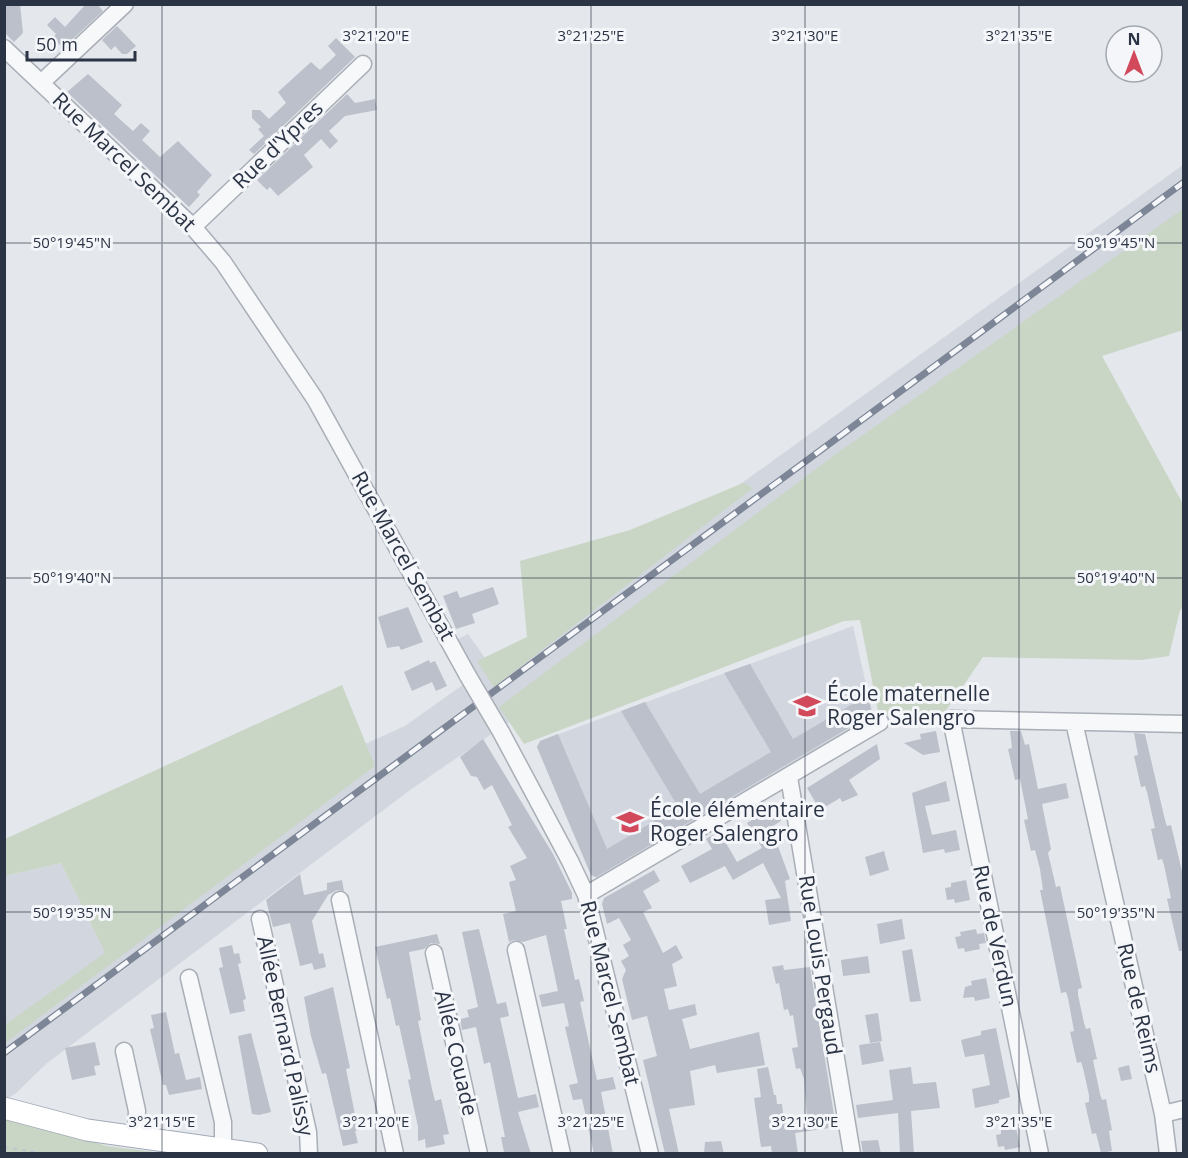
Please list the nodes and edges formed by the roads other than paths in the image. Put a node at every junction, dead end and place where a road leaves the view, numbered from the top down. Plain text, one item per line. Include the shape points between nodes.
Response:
1 (125, 4) edge
2 (4, 48) edge
3 (363, 64) dead end
4 (41, 83) junction
5 (193, 227) junction
6 (880, 722) dead end
7 (1074, 722) junction
8 (1184, 724) edge
9 (789, 777) junction
10 (586, 895) junction
11 (340, 900) dead end
12 (260, 919) dead end
13 (516, 950) dead end
14 (434, 953) dead end
15 (189, 978) dead end
16 (124, 1051) dead end
17 (4, 1108) edge
18 (1184, 1109) edge
19 (1163, 1114) junction
20 (136, 1136) junction
21 (223, 1149) junction
22 (257, 1154) edge
23 (309, 1154) edge
24 (395, 1154) edge
25 (479, 1154) edge
26 (562, 1154) edge
27 (650, 1154) edge
28 (852, 1154) edge
29 (1040, 1154) edge
30 (1168, 1154) edge

1 - 4 street
2 - 4 street, Rue Marcel Sembat
3 - 5 street, Rue d'Ypres
4 - 5 street, Rue Marcel Sembat
5 - 10 street, Rue Marcel Sembat, bridge via 259,313 315,399 501,732
6 - 9 street
7 - 8 street
7 - 19 street, Rue de Reims
7 - 29 street, Rue de Verdun via 951,719
9 - 10 street
9 - 28 street, Rue Louis Pergaud
10 - 27 street, Rue Marcel Sembat
11 - 24 street
12 - 23 street, Allée Bernard Palissy via 308,1132
13 - 26 street
14 - 25 street, Allée Couade
15 - 21 street via 223,1122
16 - 20 street via 137,1111
17 - 20 main road via 69,1126
18 - 19 street
19 - 30 street, Rue de Reims
20 - 21 main road
21 - 22 main road

